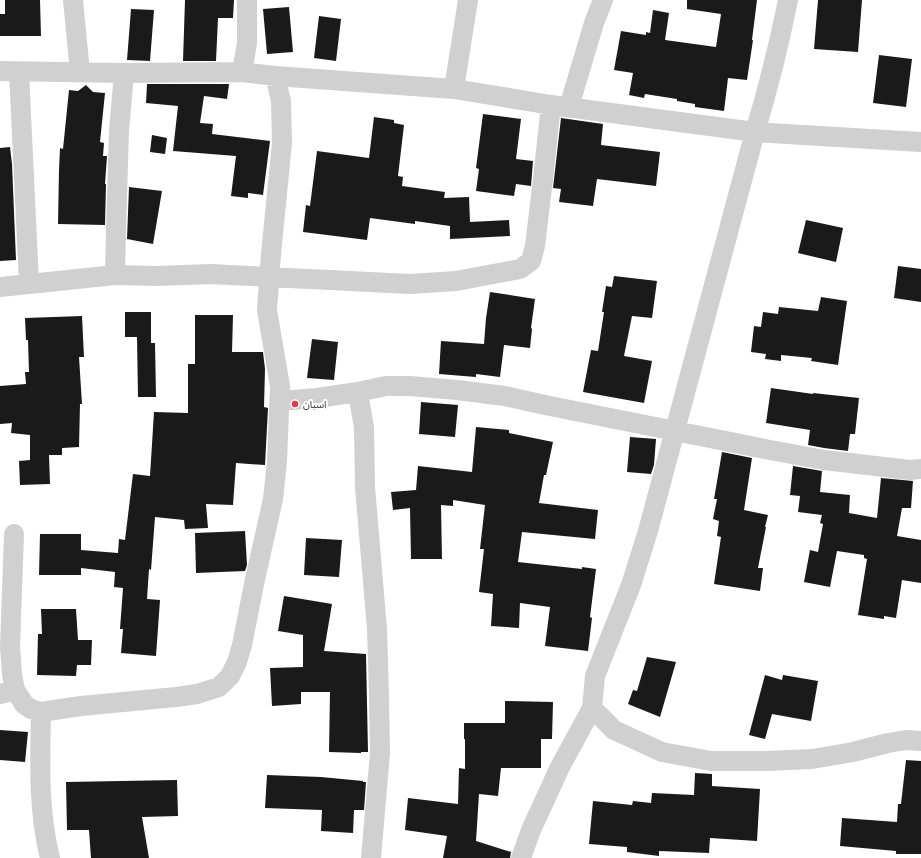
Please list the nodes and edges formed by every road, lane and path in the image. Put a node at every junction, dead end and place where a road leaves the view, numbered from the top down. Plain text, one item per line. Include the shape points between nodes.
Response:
1 (73, 0) edge
2 (247, 0) edge
3 (468, 0) edge
4 (603, 0) edge
5 (788, 0) edge
6 (9, 72) edge
7 (80, 72) junction
8 (242, 72) junction
9 (124, 73) junction
10 (275, 76) junction
11 (454, 89) junction
12 (560, 106) junction
13 (755, 132) junction
14 (921, 142) edge
15 (115, 275) junction
16 (269, 277) junction
17 (29, 283) junction
18 (0, 287) edge
19 (358, 392) junction
20 (280, 401) junction
21 (676, 431) junction
22 (921, 469) edge
23 (14, 534) dead end
24 (8, 692) edge
25 (592, 708) junction
26 (41, 712) junction
27 (921, 741) edge
28 (50, 858) edge
29 (371, 858) edge
30 (521, 858) edge

1 - 7 street
2 - 8 street via 247,43
3 - 11 street
4 - 12 street
5 - 13 street via 771,77
6 - 7 street
6 - 17 street
7 - 9 street
8 - 9 street
8 - 10 street
9 - 15 street via 119,130
10 - 11 street
10 - 16 street via 281,101 282,143
11 - 12 street
12 - 13 street
12 - 16 street via 543,179 535,246 531,261 520,269 456,281 410,284
13 - 14 street
13 - 21 street
15 - 16 street via 210,274
15 - 17 street
16 - 20 street via 267,310 280,386
17 - 18 street
19 - 20 street
19 - 21 street via 386,386 464,390
19 - 29 street via 364,428 366,487 378,629 380,753
20 - 26 street via 273,499 242,645 230,676 219,687 197,694
21 - 22 street via 824,460 910,470
21 - 25 street via 631,585 595,676
23 - 24 street via 10,647 12,674
24 - 26 street
25 - 27 street via 614,730 662,752 711,761 812,759 906,740
25 - 30 street via 560,767
26 - 28 street via 42,814

